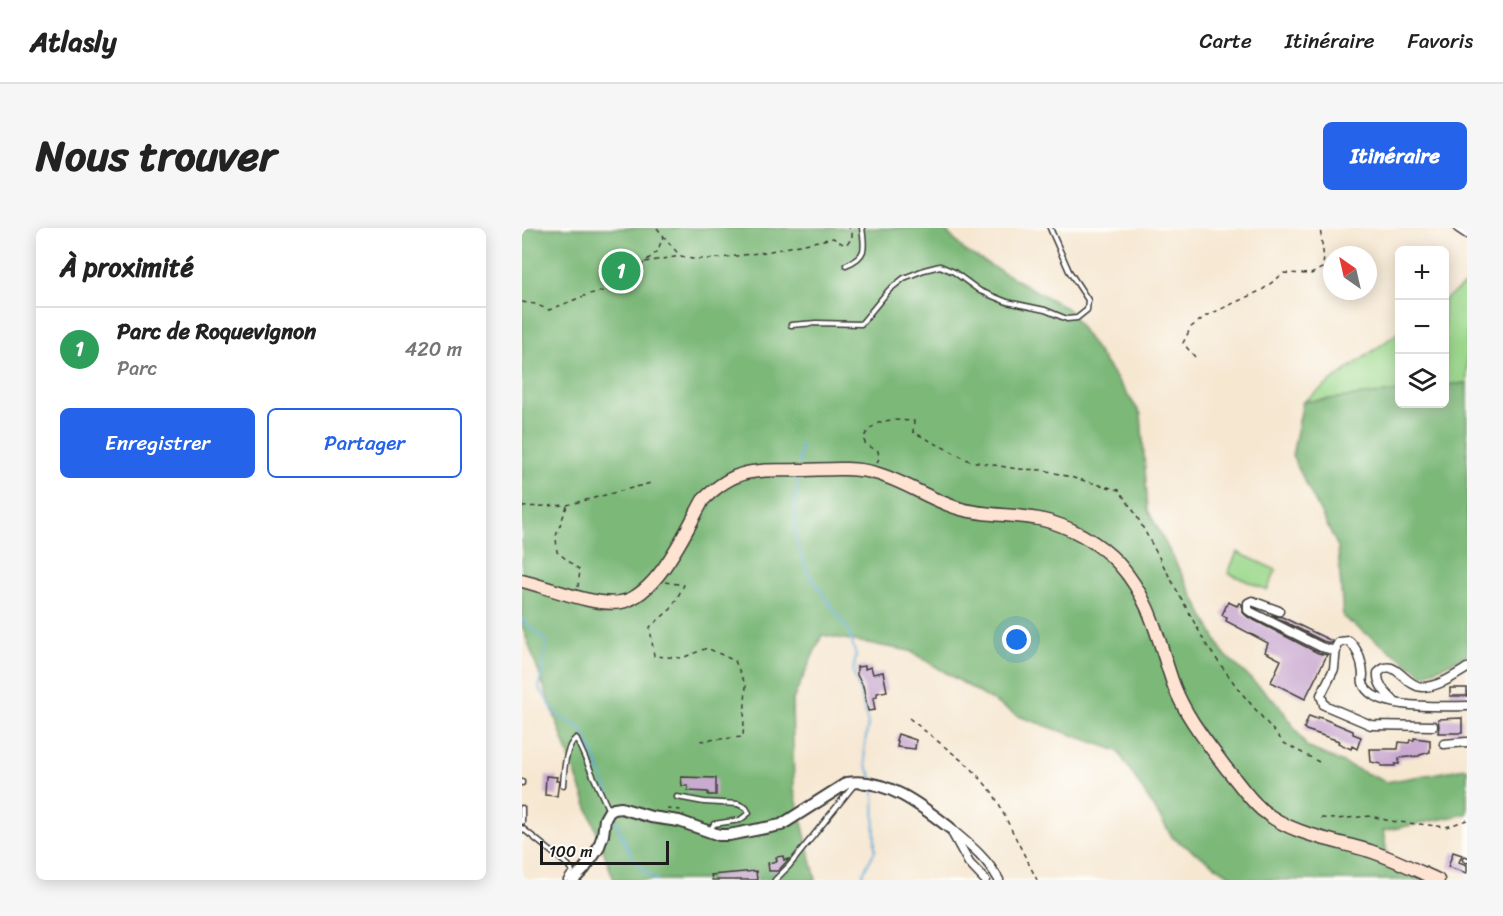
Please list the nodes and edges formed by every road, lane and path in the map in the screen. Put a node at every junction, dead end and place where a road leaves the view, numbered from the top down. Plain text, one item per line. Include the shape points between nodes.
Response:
1 (849, 228) edge
2 (862, 228) edge
3 (1050, 228) edge
4 (1320, 228) edge
5 (1458, 228) edge
6 (659, 229) edge
7 (1467, 234) edge
8 (663, 237) junction
9 (681, 256) junction
10 (645, 262) junction
11 (846, 266) dead end
12 (522, 302) edge
13 (791, 325) dead end
14 (1195, 357) dead end
15 (651, 483) dead end
16 (567, 505) junction
17 (522, 507) edge
18 (656, 580) junction
19 (522, 581) edge
20 (578, 597) junction
21 (1280, 611) dead end
22 (1336, 651) junction
23 (1467, 668) edge
24 (1394, 702) junction
25 (1467, 706) edge
26 (909, 718) dead end
27 (1433, 726) dead end
28 (698, 741) dead end
29 (1467, 742) edge
30 (1444, 744) dead end
31 (862, 782) junction
32 (563, 784) dead end
33 (677, 796) dead end
34 (522, 808) edge
35 (607, 815) junction
36 (1321, 818) dead end
37 (1467, 819) edge
38 (522, 822) edge
39 (522, 828) edge
40 (950, 828) junction
41 (708, 832) junction
42 (1434, 878) edge
43 (566, 880) edge
44 (573, 880) edge
45 (775, 880) edge
46 (985, 880) edge
47 (999, 880) edge
48 (1037, 880) edge

1 - 9 path via 852,239 845,245 833,238 713,259
2 - 11 lane via 866,247 858,261
3 - 13 lane via 1069,271 1088,300 1087,310 1077,318 1067,319 1007,302 980,291 940,266 904,278 861,324
4 - 14 path via 1322,268 1311,274 1284,273 1262,290 1206,316 1191,327 1183,343
5 - 7 street
6 - 8 path
8 - 9 path
8 - 10 path via 657,252
9 - 10 path
10 - 12 path via 635,275 612,289 549,310
15 - 16 path
16 - 17 path
16 - 20 path via 556,536 557,552 580,570
18 - 20 main road via 622,602
18 - 28 path via 684,585 671,609 650,627 654,656 682,658 707,648 735,661 746,686 743,737
18 - 42 main road via 703,500 713,489 745,473 873,472 960,509 1065,526 1088,539 1133,580 1146,604 1189,718 1251,799 1278,821 1313,836 1406,864
19 - 20 main road
21 - 22 street via 1248,603 1251,612
22 - 24 street via 1343,640 1354,645 1368,692
22 - 27 street via 1334,669 1321,695 1324,705 1371,725
23 - 24 street via 1435,685 1420,687 1387,666 1378,673 1378,680
24 - 25 street via 1412,706
26 - 48 path via 971,768 993,793
29 - 30 street
31 - 40 street via 914,801
31 - 41 street via 848,783 781,825 729,835
31 - 45 lane
32 - 35 lane via 569,751 576,738
33 - 41 lane via 738,804 749,813 740,820 714,824
34 - 38 lane
35 - 41 street via 621,808
35 - 44 street via 598,849
36 - 37 path via 1371,816 1446,826
39 - 43 lane via 567,865 572,871
40 - 46 street via 969,863
40 - 47 street via 978,852

